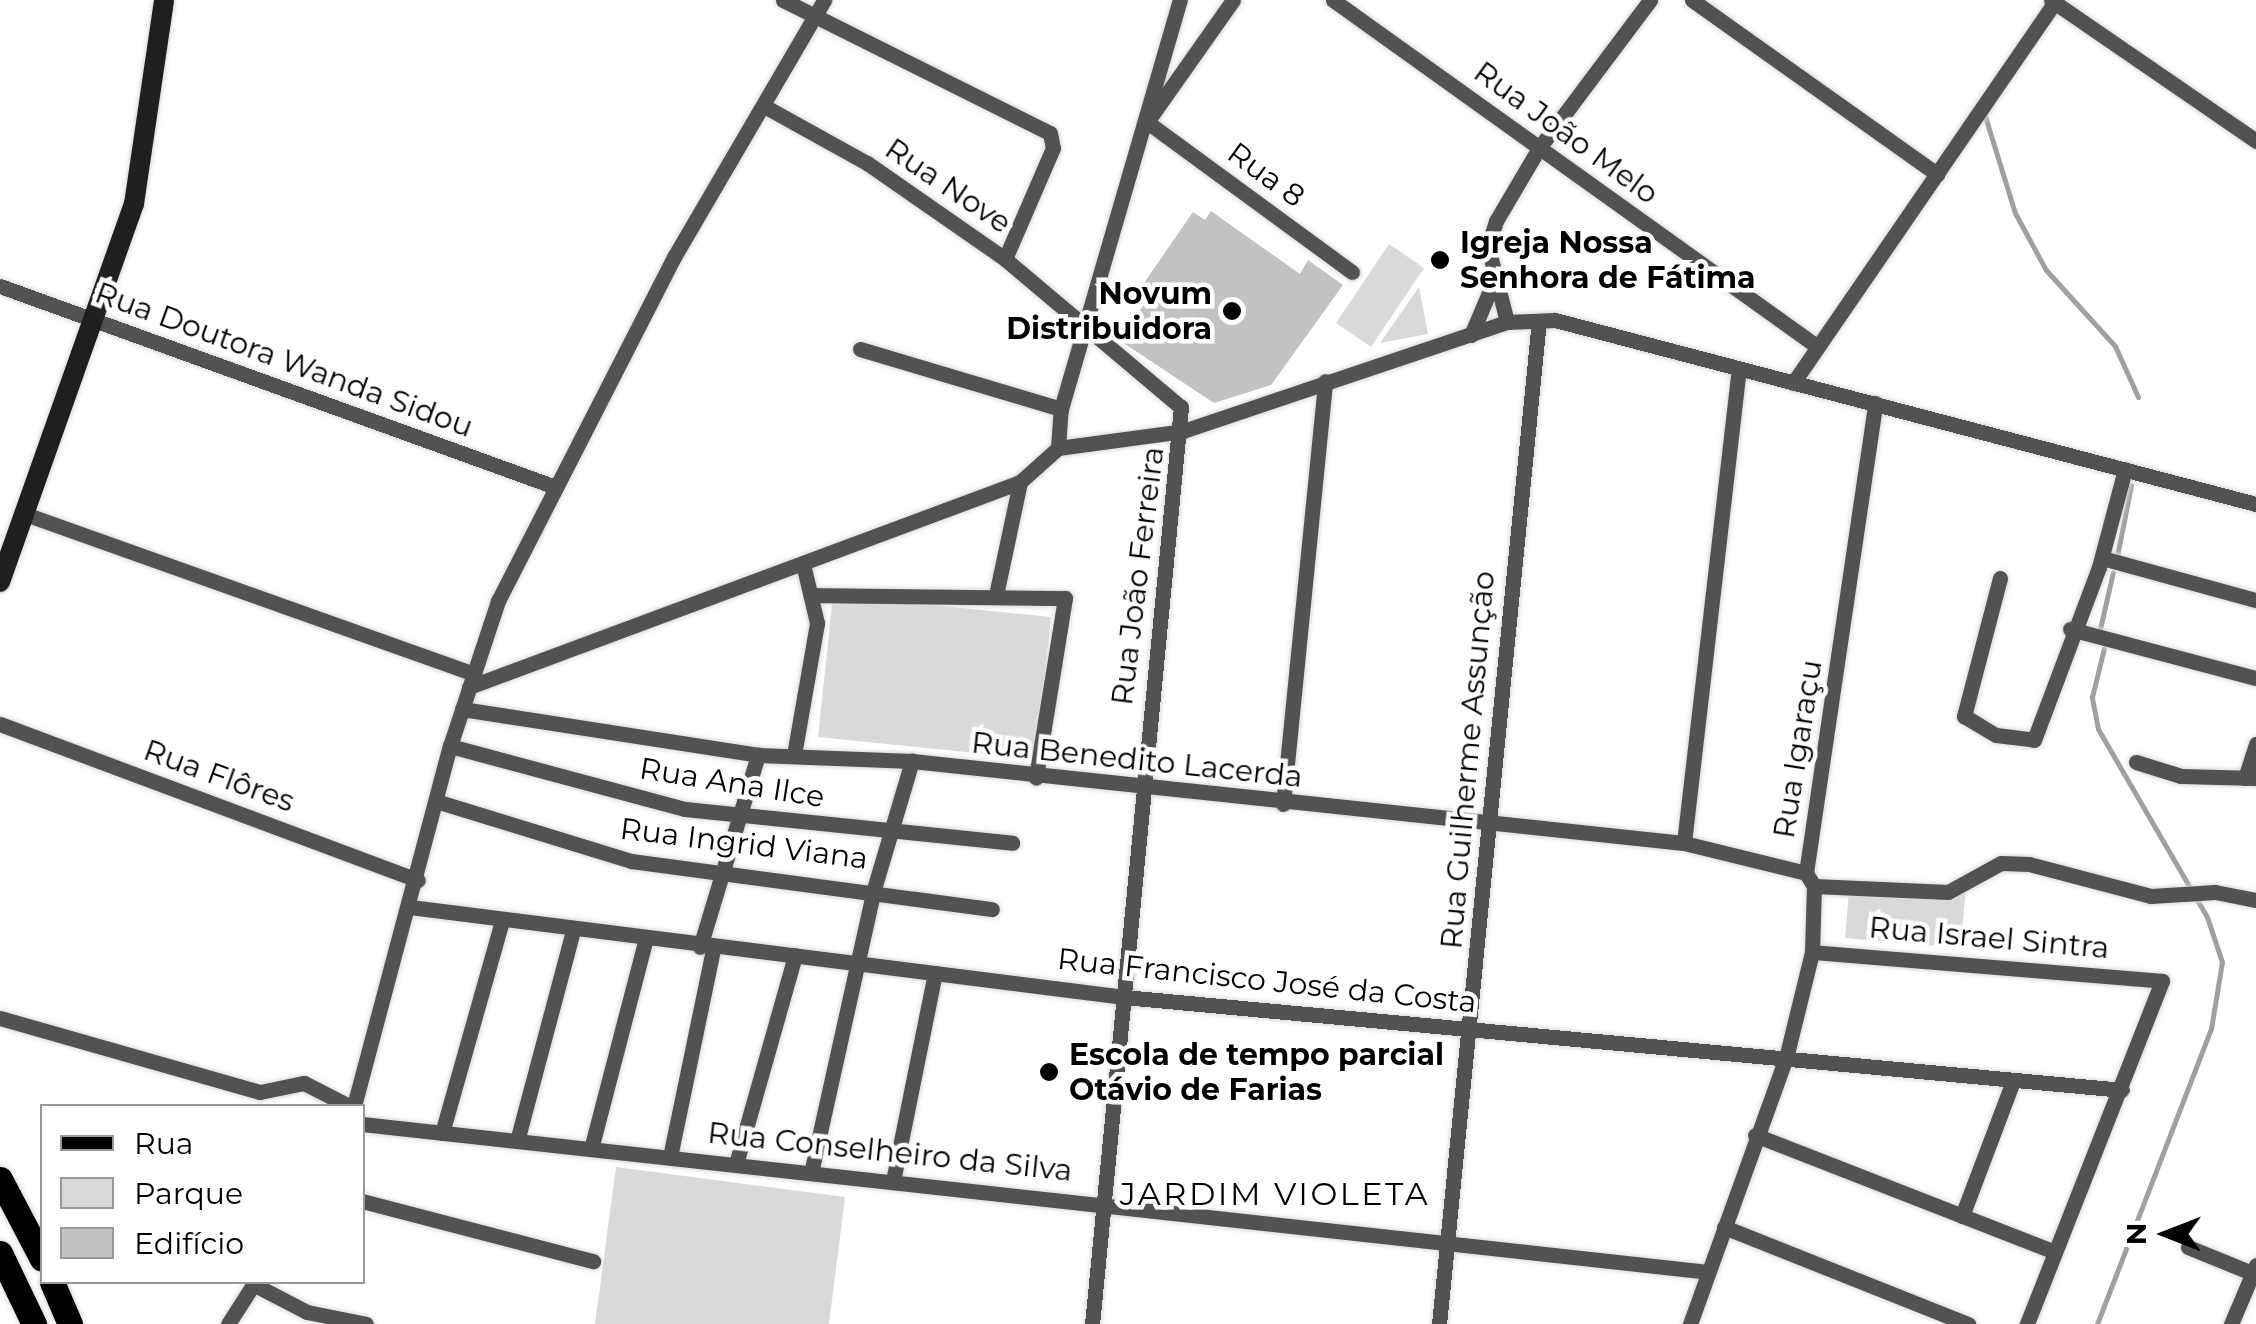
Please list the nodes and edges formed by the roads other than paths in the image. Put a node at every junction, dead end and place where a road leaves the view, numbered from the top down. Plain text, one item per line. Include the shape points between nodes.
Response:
1 (164, 0) edge
2 (783, 0) edge
3 (1180, 0) edge
4 (1233, 0) edge
5 (1334, 0) edge
6 (1650, 0) edge
7 (1692, 0) edge
8 (2054, 1) edge
9 (821, 7) edge
10 (764, 106) junction
11 (1147, 122) junction
12 (2256, 141) edge
13 (1539, 148) junction
14 (1937, 174) junction
15 (1005, 259) junction
16 (1352, 272) dead end
17 (1496, 276) junction
18 (0, 286) edge
19 (93, 320) junction
20 (1539, 321) junction
21 (1507, 322) junction
22 (1090, 328) junction
23 (1471, 336) junction
24 (1815, 345) junction
25 (860, 349) dead end
26 (1739, 370) junction
27 (1325, 380) junction
28 (1793, 383) junction
29 (1876, 403) junction
30 (1061, 409) junction
31 (1183, 431) junction
32 (1058, 448) junction
33 (2125, 469) junction
34 (1020, 482) junction
35 (550, 485) junction
36 (2256, 504) edge
37 (25, 514) junction
38 (2102, 558) junction
39 (802, 564) junction
40 (2000, 578) dead end
41 (0, 582) edge
42 (813, 594) junction
43 (996, 595) junction
44 (2256, 600) edge
45 (2070, 629) junction
46 (2256, 678) edge
47 (472, 681) junction
48 (462, 708) junction
49 (0, 724) edge
50 (2256, 744) edge
51 (450, 746) junction
52 (758, 755) junction
53 (794, 755) junction
54 (912, 761) junction
55 (2136, 762) dead end
56 (1036, 778) junction
57 (2250, 778) edge
58 (1141, 790) junction
59 (436, 801) junction
60 (1283, 804) junction
61 (740, 818) junction
62 (1487, 820) junction
63 (892, 831) junction
64 (1012, 843) dead end
65 (1684, 843) junction
66 (720, 876) junction
67 (1810, 879) junction
68 (418, 880) junction
69 (874, 889) junction
70 (2256, 900) edge
71 (410, 907) junction
72 (992, 909) dead end
73 (502, 920) junction
74 (573, 930) junction
75 (646, 938) junction
76 (707, 948) junction
77 (1812, 952) junction
78 (795, 956) junction
79 (858, 960) junction
80 (935, 973) junction
81 (1124, 997) junction
82 (0, 1018) edge
83 (1472, 1030) junction
84 (1786, 1058) junction
85 (2013, 1081) junction
86 (2122, 1090) junction
87 (348, 1104) edge
88 (353, 1104) edge
89 (365, 1124) edge
90 (442, 1134) junction
91 (1755, 1136) junction
92 (516, 1141) junction
93 (591, 1149) junction
94 (670, 1157) junction
95 (736, 1164) junction
96 (811, 1173) junction
97 (0, 1179) edge
98 (894, 1181) junction
99 (365, 1202) edge
100 (1104, 1202) junction
101 (1962, 1216) junction
102 (1724, 1228) junction
103 (1447, 1238) junction
104 (2188, 1247) dead end
105 (0, 1252) edge
106 (2055, 1252) junction
107 (40, 1255) edge
108 (593, 1262) dead end
109 (2254, 1269) edge
110 (1708, 1272) junction
111 (53, 1284) edge
112 (253, 1284) edge
113 (256, 1284) edge
114 (34, 1324) edge
115 (70, 1324) edge
116 (228, 1324) edge
117 (366, 1324) edge
118 (1092, 1324) edge
119 (1439, 1324) edge
120 (1691, 1324) edge
121 (1968, 1324) edge
122 (2027, 1324) edge
123 (2230, 1324) edge

1 - 19 main road via 134,204
2 - 9 street
3 - 11 street
4 - 11 street
5 - 13 street, Rua João Melo
6 - 13 street
7 - 14 street
8 - 12 street
8 - 14 street
9 - 10 street
9 - 15 street via 1050,133 1053,148
10 - 15 street, Rua Nove via 867,163
10 - 35 street
11 - 16 street, Rua 8
11 - 22 street
13 - 17 street via 1488,239
13 - 24 street, Rua João Melo
14 - 24 street
15 - 22 street, Rua Nove
17 - 21 street
17 - 23 street
18 - 19 street, Rua Doutora Wanda Sidou
19 - 35 street, Rua Doutora Wanda Sidou
19 - 37 main road
20 - 21 street
20 - 26 street
20 - 62 street, Rua Guilherme Assunção
21 - 23 street
22 - 30 street
22 - 31 street, Rua Nove via 1181,407
23 - 27 street
24 - 28 street
25 - 30 street
26 - 28 street
26 - 65 street
27 - 31 street
27 - 60 street
28 - 29 street
29 - 33 street
29 - 67 street, Rua Igaraçu
30 - 32 street
31 - 32 street
31 - 58 street, Rua João Ferreira
32 - 34 street
33 - 36 street
33 - 38 street
34 - 39 street
34 - 43 street
35 - 47 street
37 - 41 main road
37 - 47 street
38 - 44 street
38 - 45 street
39 - 42 street
39 - 47 street
40 - 45 street via 1966,723 2034,740
42 - 43 street
42 - 53 street via 817,623
43 - 56 street via 1066,598
45 - 46 street
47 - 48 street
48 - 51 street
48 - 52 street, Rua Benedito Lacerda
49 - 68 street, Rua Flôres
50 - 57 street
51 - 59 street
51 - 61 street, Rua Ana Ilce via 636,799
52 - 53 street, Rua Benedito Lacerda
52 - 61 street
53 - 54 street, Rua Benedito Lacerda
54 - 56 street, Rua Benedito Lacerda
54 - 63 street
55 - 57 street via 2181,776
56 - 58 street, Rua Benedito Lacerda
58 - 60 street, Rua Benedito Lacerda
58 - 81 street, Rua João Ferreira
59 - 66 street, Rua Ingrid Viana via 631,862
59 - 68 street
60 - 62 street, Rua Benedito Lacerda
61 - 63 street, Rua Ana Ilce
61 - 66 street
62 - 65 street, Rua Benedito Lacerda
62 - 83 street, Rua Guilherme Assunção
63 - 64 street, Rua Ana Ilce
63 - 69 street
65 - 67 street, Rua Benedito Lacerda
66 - 69 street, Rua Ingrid Viana
66 - 76 street
67 - 70 street, Rua Benedito Lacerda via 1948,892 2015,864 2151,896
67 - 77 street, Rua Igaraçu
68 - 71 street
69 - 72 street, Rua Ingrid Viana
69 - 79 street
71 - 73 street, Rua Francisco José da Costa
71 - 88 street
73 - 74 street, Rua Francisco José da Costa
73 - 90 street
74 - 75 street, Rua Francisco José da Costa
74 - 92 street
75 - 76 street, Rua Francisco José da Costa
75 - 93 street
76 - 78 street, Rua Francisco José da Costa
76 - 94 street
77 - 84 street, Rua Igaraçu
77 - 86 street, Rua Israel Sintra via 2162,981
78 - 79 street, Rua Francisco José da Costa
78 - 95 street
79 - 80 street, Rua Francisco José da Costa
79 - 96 street
80 - 81 street, Rua Francisco José da Costa
80 - 98 street
81 - 83 street, Rua Francisco José da Costa
81 - 100 street, Rua João Ferreira
82 - 87 street via 260,1092 304,1083
83 - 84 street, Rua Francisco José da Costa
83 - 103 street, Rua Guilherme Assunção
84 - 85 street, Rua Francisco José da Costa
84 - 91 street, Rua Igaraçu
85 - 86 street, Rua Francisco José da Costa
85 - 101 street
86 - 106 street
89 - 90 street, Rua Conselheiro da Silva
90 - 92 street, Rua Conselheiro da Silva
91 - 101 street
91 - 102 street, Rua Igaraçu
92 - 93 street, Rua Conselheiro da Silva
93 - 94 street, Rua Conselheiro da Silva
94 - 95 street, Rua Conselheiro da Silva
95 - 96 street, Rua Conselheiro da Silva
96 - 98 street, Rua Conselheiro da Silva
97 - 107 main road
98 - 100 street, Rua Conselheiro da Silva
99 - 108 street
100 - 103 street, Rua Conselheiro da Silva
100 - 118 street, Rua João Ferreira
101 - 106 street
102 - 110 street, Rua Igaraçu
102 - 121 street
103 - 110 street, Rua Conselheiro da Silva
103 - 119 street, Rua Guilherme Assunção
104 - 109 street
105 - 114 main road
106 - 122 street
109 - 123 street
110 - 120 street, Rua Igaraçu
111 - 115 main road
112 - 116 street
113 - 117 street via 308,1312

